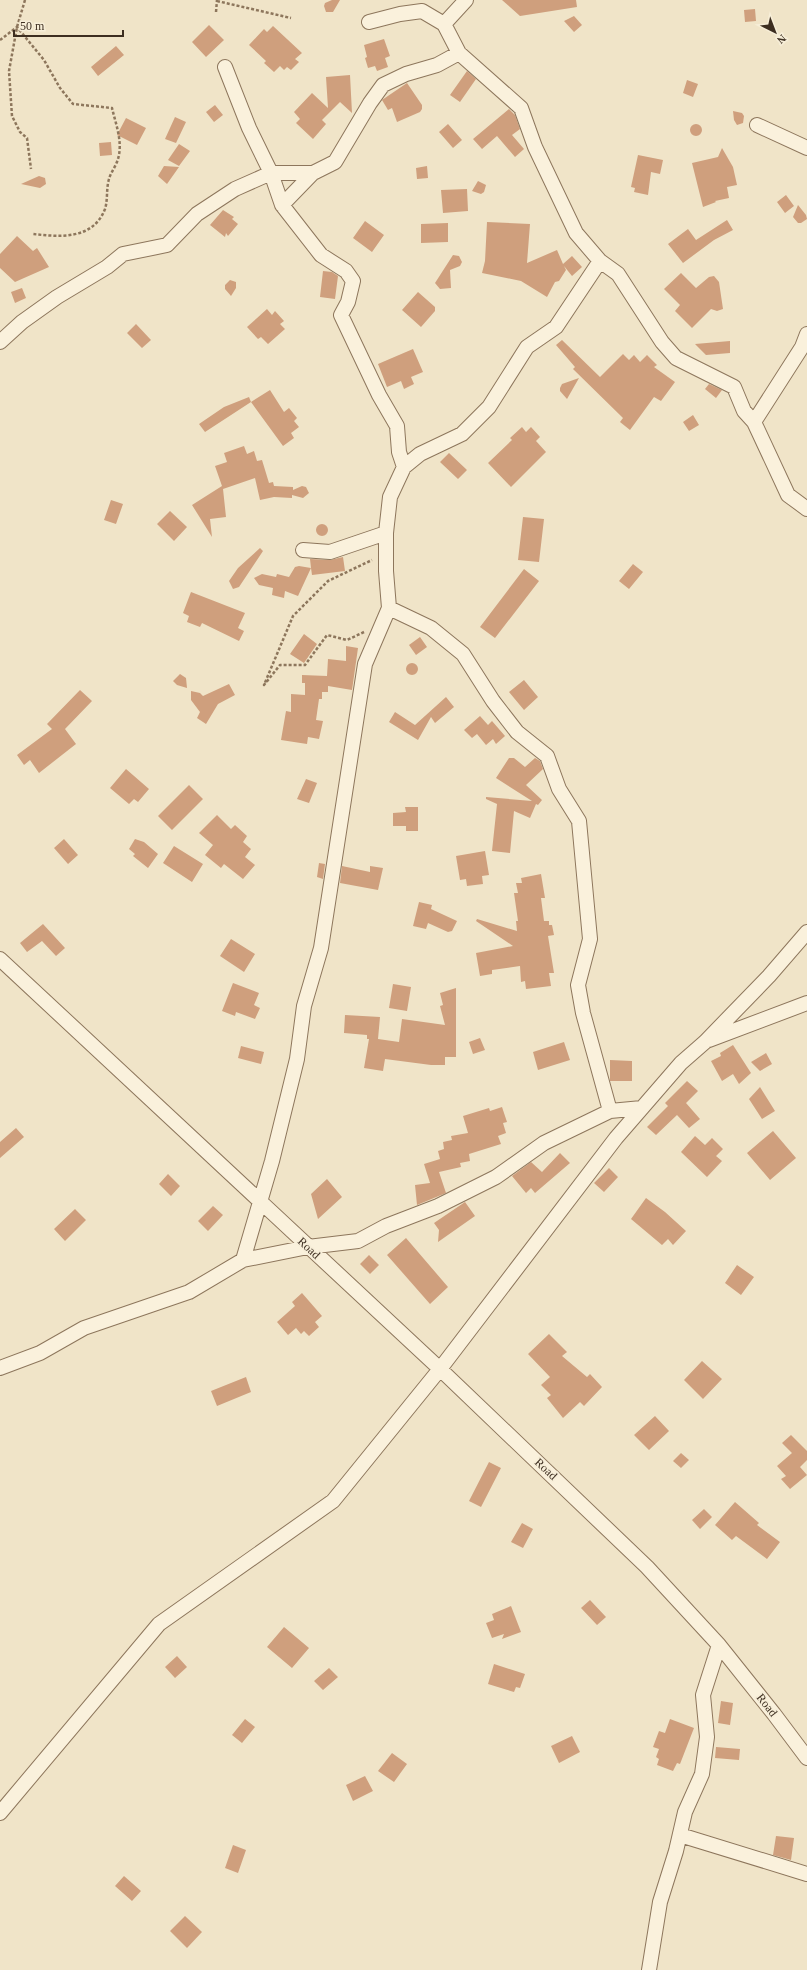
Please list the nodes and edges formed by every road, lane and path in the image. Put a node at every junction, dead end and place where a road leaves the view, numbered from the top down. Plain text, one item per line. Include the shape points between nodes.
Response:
1 (25, 0) edge
2 (466, 0) edge
3 (217, 1) edge
4 (216, 12) dead end
5 (291, 18) dead end
6 (369, 22) dead end
7 (444, 24) junction
8 (16, 27) junction
9 (0, 40) edge
10 (459, 53) junction
11 (225, 67) dead end
12 (757, 125) dead end
13 (807, 148) edge
14 (32, 169) dead end
15 (271, 172) junction
16 (313, 173) junction
17 (282, 205) junction
18 (33, 234) dead end
19 (600, 261) junction
20 (807, 334) edge
21 (0, 342) edge
22 (754, 422) junction
23 (404, 467) junction
24 (807, 509) edge
25 (386, 533) junction
26 (303, 550) dead end
27 (385, 553) junction
28 (389, 608) junction
29 (382, 624) junction
30 (807, 932) edge
31 (0, 960) edge
32 (807, 1003) edge
33 (705, 1042) junction
34 (642, 1108) junction
35 (610, 1111) junction
36 (260, 1204) junction
37 (308, 1247) junction
38 (243, 1260) junction
39 (0, 1368) edge
40 (440, 1369) junction
41 (719, 1645) junction
42 (807, 1758) edge
43 (0, 1813) edge
44 (680, 1835) junction
45 (807, 1874) edge
46 (649, 1970) edge

1 - 8 path
2 - 7 street
3 - 4 path
3 - 5 path
6 - 7 street via 422,11
7 - 10 street
8 - 9 path
8 - 14 path via 9,72 12,116 20,132 27,138
8 - 18 path via 44,60 60,88 73,104 112,108 120,140 118,159 109,179 105,209 97,223 82,234 59,237
10 - 16 street via 437,65 406,74 383,85 336,162
10 - 19 street via 521,108 535,147 576,233
11 - 15 street
12 - 13 street
15 - 16 street
15 - 17 street
15 - 21 street via 235,189 197,214 167,245 124,254 57,297 22,322
16 - 17 street
17 - 23 street via 321,254 346,271 353,281 348,302 341,315 379,395 397,426 399,452
19 - 22 street via 618,274 662,342 676,358 734,387 744,411
19 - 23 street via 556,327 527,347 489,407 462,434 420,454
20 - 22 street via 802,347
22 - 24 street via 788,495
23 - 25 street via 390,497
25 - 26 street via 330,552
25 - 27 street
27 - 28 street
27 - 29 path via 328,581 293,616 264,685 280,665 305,665 327,635 347,640
28 - 29 street
28 - 35 street via 431,628 463,654 493,701 517,732 547,756 559,790 579,821 590,939 578,985
29 - 36 street via 365,664 321,948 304,1006 297,1058
30 - 33 street
31 - 36 street, Road
32 - 33 street
33 - 34 street via 681,1063
34 - 35 street
34 - 40 street via 616,1138
35 - 37 street via 544,1143 496,1177 438,1206 392,1223 358,1241
36 - 37 street, Road
36 - 38 street
37 - 38 street
37 - 40 street, Road
38 - 39 street via 189,1292 84,1328 40,1353
40 - 41 street, Road via 647,1567
40 - 43 street via 333,1501 159,1624
41 - 42 street, Road
41 - 44 street via 703,1695 707,1737 702,1774 685,1812
44 - 45 street
44 - 46 street via 660,1902

